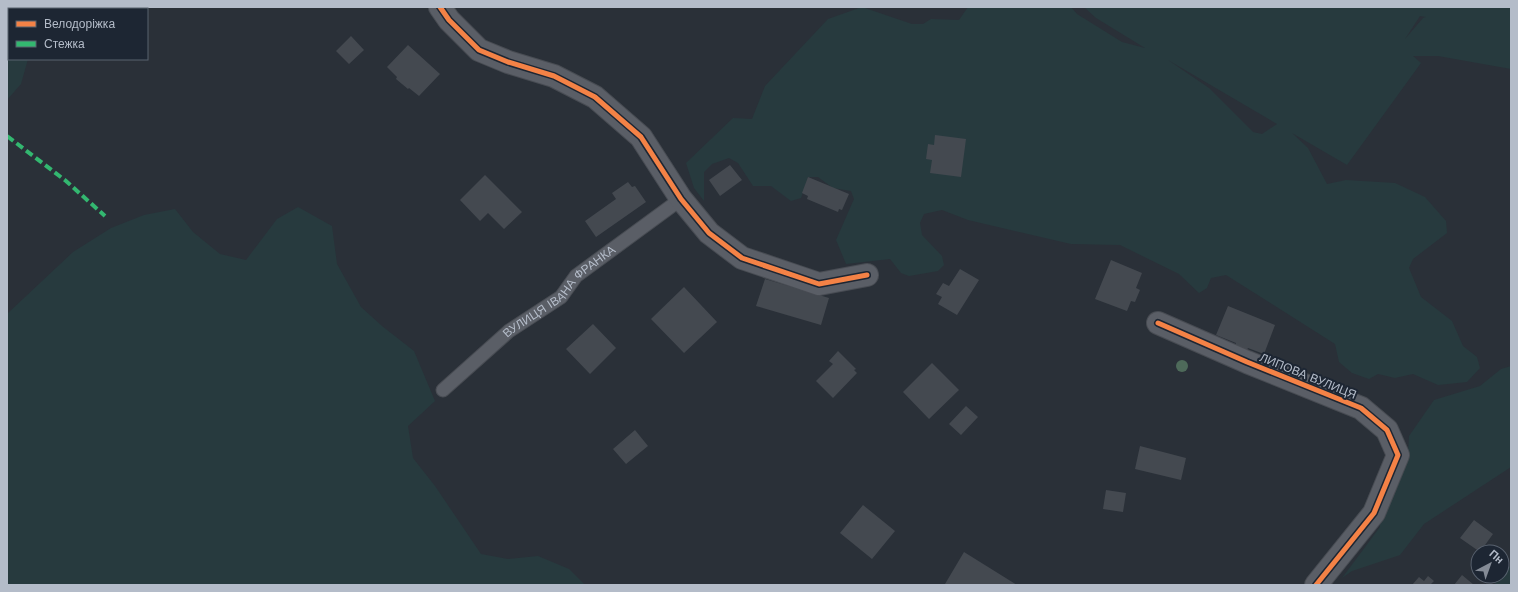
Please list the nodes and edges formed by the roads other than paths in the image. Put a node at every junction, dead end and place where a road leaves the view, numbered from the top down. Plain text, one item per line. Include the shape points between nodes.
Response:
1 (440, 7) edge
2 (681, 199) junction
3 (867, 275) dead end
4 (1158, 323) dead end
5 (443, 390) dead end
6 (1316, 585) edge

1 - 2 street via 449,20 480,50 508,62 554,76 595,97 641,137
2 - 3 street via 708,232 742,258 819,284
2 - 5 lane, ВУЛИЦЯ ІВАНА ФРАНКА via 576,276 561,296 509,331
4 - 6 street, ЛИПОВА ВУЛИЦЯ via 1361,408 1387,430 1398,455 1374,513

